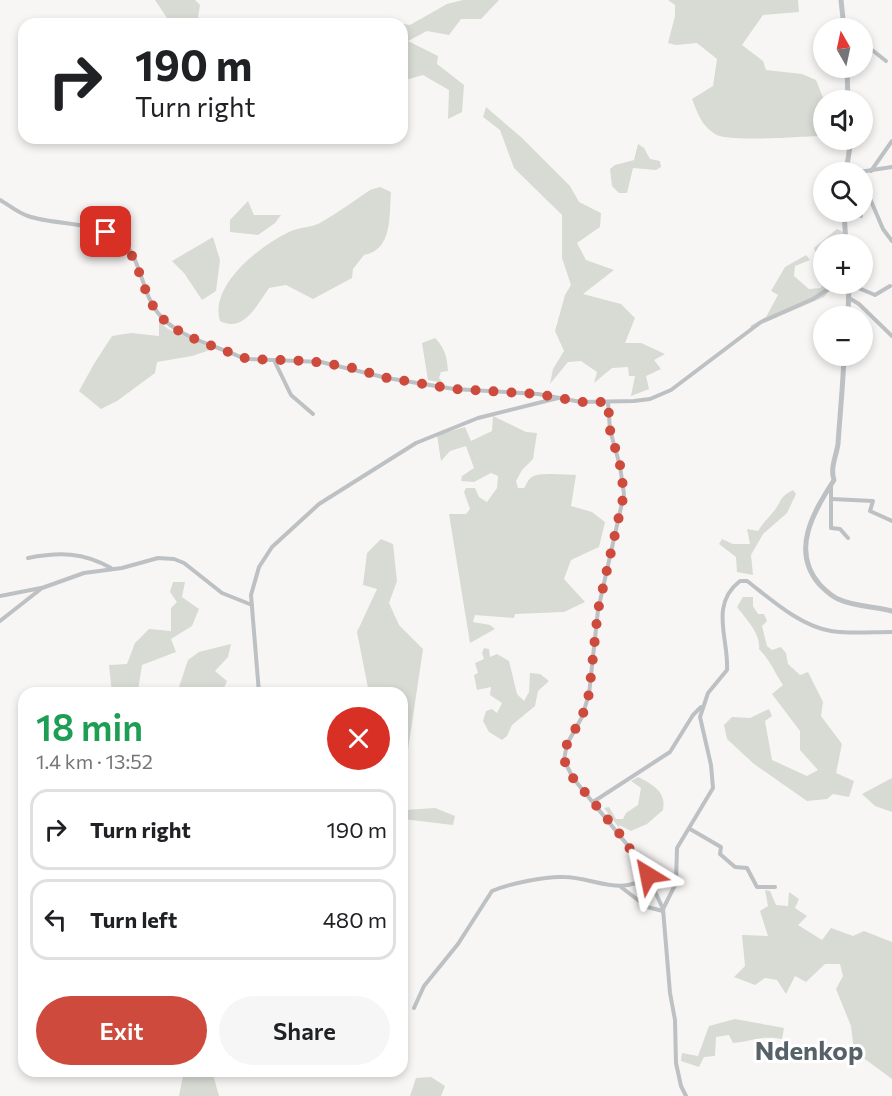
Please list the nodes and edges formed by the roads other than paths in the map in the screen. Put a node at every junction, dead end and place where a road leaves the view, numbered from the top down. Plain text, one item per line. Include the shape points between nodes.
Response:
1 (841, 0) edge
2 (843, 18) edge
3 (873, 51) edge
4 (886, 61) dead end
5 (892, 141) edge
6 (892, 167) edge
7 (873, 170) edge
8 (873, 171) edge
9 (0, 200) edge
10 (873, 206) edge
11 (892, 241) edge
12 (890, 286) dead end
13 (821, 294) edge
14 (849, 294) edge
15 (873, 294) edge
16 (849, 298) junction
17 (849, 306) edge
18 (892, 336) edge
19 (274, 360) junction
20 (844, 366) edge
21 (558, 398) junction
22 (608, 402) junction
23 (314, 414) dead end
24 (831, 486) junction
25 (832, 499) junction
26 (892, 521) edge
27 (848, 538) dead end
28 (28, 558) dead end
29 (112, 569) junction
30 (42, 588) junction
31 (0, 596) edge
32 (252, 605) junction
33 (892, 611) edge
34 (0, 621) edge
35 (892, 632) edge
36 (259, 687) edge
37 (702, 706) junction
38 (593, 802) junction
39 (690, 829) junction
40 (648, 875) junction
41 (621, 886) junction
42 (775, 887) dead end
43 (663, 910) junction
44 (414, 1008) dead end
45 (686, 1096) edge

1 - 2 street
3 - 4 street
5 - 7 street
6 - 8 street
9 - 19 street via 28,216 100,230 118,238 132,256 157,312 168,324 238,356
10 - 11 street
12 - 15 street
13 - 22 street via 760,322 665,393 650,399
14 - 16 street
16 - 17 street
16 - 18 street
19 - 21 street via 332,364 454,389
19 - 23 street via 291,395
20 - 24 street
21 - 22 street
21 - 32 street via 504,410 432,435 334,494 264,557 255,577
22 - 38 street via 624,494 598,610 589,694 564,754 567,769
24 - 25 street
24 - 33 street via 807,536 807,567 837,599
25 - 26 street via 873,501 870,511
25 - 27 street via 831,528 840,529
28 - 29 street via 71,554 94,559
29 - 30 street via 84,573
29 - 32 street via 158,558 174,559 192,567 222,593
30 - 31 street
30 - 34 street
32 - 36 street
35 - 37 street via 824,629 794,615 747,581 740,581 728,593 722,611 726,675 708,693
37 - 38 street via 670,752
37 - 39 street via 700,723 713,788
38 - 40 street
39 - 42 street via 721,847 720,854 731,865 747,868 757,887
39 - 43 street via 677,848 676,883
40 - 41 street
40 - 43 street
41 - 43 street via 646,907
41 - 44 street via 562,876 492,891 458,944 424,986
43 - 45 street via 676,1063

